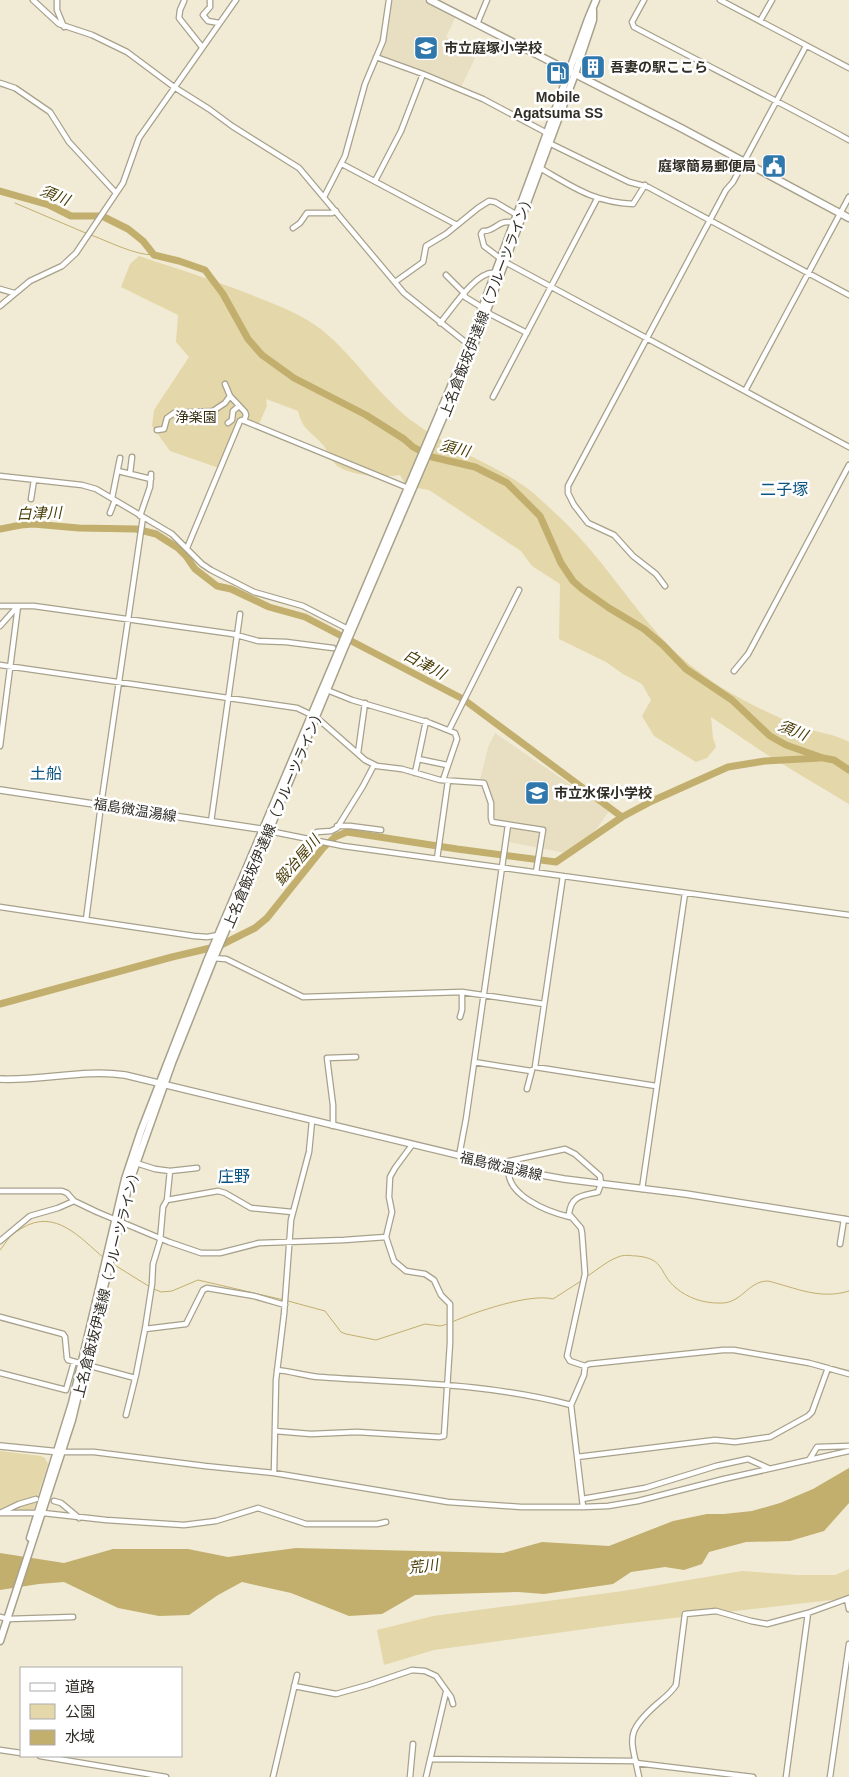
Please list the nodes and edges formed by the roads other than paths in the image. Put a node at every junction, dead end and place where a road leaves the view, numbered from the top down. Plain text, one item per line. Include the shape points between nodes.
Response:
1 (33, 0) edge
2 (57, 0) edge
3 (210, 0) edge
4 (236, 0) edge
5 (389, 0) edge
6 (430, 0) edge
7 (487, 0) edge
8 (596, 0) edge
9 (644, 0) edge
10 (720, 0) edge
11 (772, 0) edge
12 (184, 1) dead end
13 (443, 3) edge
14 (760, 21) junction
15 (219, 23) junction
16 (477, 24) junction
17 (64, 27) junction
18 (806, 46) junction
19 (202, 47) junction
20 (376, 57) junction
21 (849, 68) edge
22 (572, 73) junction
23 (423, 74) junction
24 (0, 83) edge
25 (174, 87) junction
26 (777, 100) junction
27 (547, 133) junction
28 (849, 140) edge
29 (549, 143) junction
30 (744, 161) junction
31 (342, 164) junction
32 (540, 168) junction
33 (375, 181) junction
34 (645, 185) junction
35 (116, 193) junction
36 (324, 197) junction
37 (849, 197) edge
38 (598, 199) junction
39 (336, 211) junction
40 (840, 213) junction
41 (516, 215) junction
42 (849, 218) edge
43 (710, 220) junction
44 (514, 223) junction
45 (457, 225) junction
46 (293, 228) dead end
47 (503, 260) junction
48 (496, 273) junction
49 (809, 273) junction
50 (446, 275) dead end
51 (395, 282) junction
52 (551, 287) junction
53 (0, 290) edge
54 (14, 293) junction
55 (464, 294) junction
56 (849, 295) edge
57 (0, 306) edge
58 (484, 310) junction
59 (440, 323) junction
60 (527, 333) junction
61 (647, 338) junction
62 (471, 346) junction
63 (225, 384) dead end
64 (745, 391) junction
65 (230, 396) junction
66 (492, 397) dead end
67 (238, 406) junction
68 (244, 420) junction
69 (228, 423) dead end
70 (158, 430) dead end
71 (849, 447) edge
72 (132, 456) dead end
73 (120, 458) dead end
74 (849, 465) edge
75 (420, 466) junction
76 (118, 471) junction
77 (130, 473) junction
78 (0, 476) edge
79 (34, 480) junction
80 (408, 488) junction
81 (31, 499) dead end
82 (113, 499) junction
83 (110, 513) dead end
84 (141, 516) junction
85 (187, 548) junction
86 (665, 586) dead end
87 (519, 590) dead end
88 (0, 606) edge
89 (18, 606) junction
90 (240, 614) dead end
91 (128, 620) junction
92 (0, 626) edge
93 (349, 631) junction
94 (237, 636) junction
95 (338, 650) junction
96 (0, 665) edge
97 (11, 667) junction
98 (734, 671) dead end
99 (118, 683) junction
100 (327, 690) junction
101 (228, 698) junction
102 (365, 703) junction
103 (314, 716) junction
104 (426, 722) junction
105 (449, 730) junction
106 (0, 746) edge
107 (358, 753) junction
108 (418, 759) junction
109 (374, 765) junction
110 (446, 765) junction
111 (415, 773) junction
112 (445, 781) junction
113 (0, 790) edge
114 (101, 805) junction
115 (211, 822) junction
116 (508, 825) junction
117 (338, 826) junction
118 (266, 830) junction
119 (380, 830) dead end
120 (312, 840) junction
121 (437, 859) junction
122 (502, 867) junction
123 (536, 872) junction
124 (563, 876) junction
125 (685, 893) junction
126 (0, 907) edge
127 (849, 915) edge
128 (86, 920) junction
129 (220, 937) junction
130 (212, 957) junction
131 (462, 992) junction
132 (483, 995) junction
133 (544, 1004) junction
134 (460, 1017) dead end
135 (356, 1057) dead end
136 (474, 1062) junction
137 (533, 1069) junction
138 (0, 1079) edge
139 (162, 1085) junction
140 (656, 1086) junction
141 (527, 1089) dead end
142 (312, 1121) junction
143 (333, 1126) junction
144 (412, 1144) junction
145 (459, 1156) junction
146 (514, 1161) junction
147 (136, 1163) junction
148 (494, 1164) junction
149 (198, 1168) dead end
150 (508, 1168) junction
151 (170, 1171) junction
152 (601, 1184) junction
153 (642, 1188) junction
154 (0, 1191) edge
155 (167, 1200) junction
156 (74, 1201) junction
157 (292, 1212) junction
158 (570, 1217) junction
159 (846, 1219) edge
160 (117, 1220) junction
161 (386, 1237) junction
162 (160, 1238) junction
163 (0, 1241) edge
164 (290, 1242) junction
165 (840, 1244) dead end
166 (285, 1305) junction
167 (0, 1317) edge
168 (145, 1329) junction
169 (80, 1364) junction
170 (585, 1366) junction
171 (828, 1368) junction
172 (277, 1370) junction
173 (0, 1373) edge
174 (849, 1374) edge
175 (71, 1375) junction
176 (78, 1378) junction
177 (135, 1378) junction
178 (448, 1384) junction
179 (571, 1405) junction
180 (126, 1415) dead end
181 (275, 1431) junction
182 (0, 1446) edge
183 (849, 1446) edge
184 (849, 1451) edge
185 (60, 1452) junction
186 (577, 1457) junction
187 (809, 1460) junction
188 (768, 1468) junction
189 (274, 1473) junction
190 (582, 1499) junction
191 (36, 1500) dead end
192 (54, 1501) dead end
193 (583, 1507) junction
194 (0, 1513) edge
195 (40, 1515) junction
196 (79, 1518) junction
197 (386, 1522) dead end
198 (848, 1599) edge
199 (849, 1609) edge
200 (808, 1613) junction
201 (5, 1617) edge
202 (73, 1618) dead end
203 (0, 1630) edge
204 (0, 1641) edge
205 (849, 1644) edge
206 (296, 1675) dead end
207 (294, 1686) junction
208 (446, 1692) junction
209 (453, 1704) dead end
210 (413, 1744) dead end
211 (0, 1750) edge
212 (20, 1753) edge
213 (46, 1757) edge
214 (430, 1759) junction
215 (636, 1762) junction
216 (166, 1777) edge
217 (273, 1777) edge
218 (410, 1777) edge
219 (426, 1777) edge
220 (639, 1777) edge
221 (753, 1777) edge
222 (786, 1777) edge
223 (830, 1777) edge

1 - 17 street
2 - 17 street via 57,10
3 - 15 street via 210,7 203,15 208,21
4 - 15 street
5 - 20 street via 383,41
6 - 13 main road
7 - 16 street
8 - 22 main road, 上名倉飯坂伊達線（フルーツライン） via 593,20
9 - 26 street via 632,22 634,27
10 - 14 street
11 - 14 street
12 - 19 street via 179,18
13 - 16 main road
14 - 18 street
15 - 19 street
16 - 22 main road
17 - 25 street via 92,35 127,52
18 - 21 street
18 - 26 street
19 - 25 street
20 - 23 street
20 - 31 street
22 - 27 main road, 上名倉飯坂伊達線（フルーツライン）
22 - 29 main road, 上名倉飯坂伊達線（フルーツライン）
22 - 30 main road
23 - 27 street via 483,99
23 - 33 street via 401,131
24 - 35 street via 15,88 50,112 68,142
25 - 35 street via 138,142 126,177
25 - 36 street via 299,168
26 - 28 street
26 - 30 street
27 - 41 main road, 上名倉飯坂伊達線（フルーツライン）
29 - 32 main road, 上名倉飯坂伊達線（フルーツライン）
29 - 34 street via 629,182
30 - 40 main road
30 - 43 street
31 - 33 street
31 - 36 street
32 - 38 street
32 - 47 main road, 上名倉飯坂伊達線（フルーツライン）
33 - 45 street
34 - 38 street via 633,204
34 - 43 street
35 - 54 street via 73,256 62,266 32,280
36 - 39 street
37 - 40 street
38 - 52 street
39 - 46 street via 307,213
39 - 51 street
40 - 42 main road
40 - 49 street
41 - 44 main road, 上名倉飯坂伊達線（フルーツライン）
41 - 45 street via 491,201
43 - 49 street
43 - 61 street
44 - 47 main road, 上名倉飯坂伊達線（フルーツライン）
44 - 47 street via 502,222 481,233 484,246
45 - 51 street via 426,246 424,261
47 - 48 main road, 上名倉飯坂伊達線（フルーツライン）
47 - 52 street
47 - 58 main road, 上名倉飯坂伊達線（フルーツライン）
48 - 55 street via 485,273
48 - 58 main road, 上名倉飯坂伊達線（フルーツライン）
49 - 56 street
49 - 64 street
50 - 55 street
51 - 59 street
52 - 60 street
52 - 61 street
53 - 54 street
54 - 57 street
55 - 58 street
55 - 59 street
58 - 60 street
58 - 62 main road, 上名倉飯坂伊達線（フルーツライン）
59 - 62 street
60 - 66 street
61 - 64 street
61 - 86 street via 568,489 574,505 588,523 614,535
62 - 75 main road, 上名倉飯坂伊達線（フルーツライン）
63 - 65 street
64 - 71 street
65 - 67 street
65 - 70 street via 213,411 174,413 167,418 164,429
67 - 68 street via 246,415
67 - 69 street
68 - 80 street
68 - 85 street via 240,421
72 - 77 street
73 - 76 street
74 - 98 street via 748,654
75 - 80 main road, 上名倉飯坂伊達線（フルーツライン）
75 - 93 main road, 上名倉飯坂伊達線（フルーツライン）
76 - 77 street
76 - 82 street
77 - 84 street via 151,476
78 - 79 street
79 - 81 street
79 - 82 street via 88,486
80 - 93 main road, 上名倉飯坂伊達線（フルーツライン）
82 - 83 street
82 - 84 street
84 - 85 street via 172,534
84 - 91 street
85 - 93 street via 206,567 249,590 303,606
87 - 105 street
88 - 89 street
89 - 91 street
89 - 92 street
89 - 97 street
90 - 94 street
91 - 94 street
91 - 99 street
93 - 95 main road, 上名倉飯坂伊達線（フルーツライン）
94 - 95 street
94 - 101 street
95 - 100 main road, 上名倉飯坂伊達線（フルーツライン）
95 - 103 main road, 上名倉飯坂伊達線（フルーツライン）
96 - 97 street
97 - 99 street
97 - 106 street
99 - 101 street
99 - 114 street
100 - 102 street
100 - 103 main road, 上名倉飯坂伊達線（フルーツライン）
101 - 103 street via 292,707
101 - 115 street
102 - 104 street
102 - 107 street
103 - 107 street
103 - 118 main road, 上名倉飯坂伊達線（フルーツライン）
104 - 105 street
104 - 108 street
105 - 110 street via 457,737
107 - 109 street
108 - 110 street
108 - 111 street
109 - 111 street
109 - 117 street
110 - 112 street
111 - 112 street
112 - 116 street via 484,783 491,802 492,822
112 - 121 street
113 - 114 main road, 福島微温湯線
114 - 115 main road, 福島微温湯線
114 - 128 street
115 - 118 main road, 福島微温湯線
116 - 122 street
116 - 123 street via 543,830
117 - 119 street
117 - 120 street via 331,831 317,832
118 - 120 street
118 - 129 main road, 上名倉飯坂伊達線（フルーツライン）
120 - 121 street
121 - 122 street
122 - 123 street
122 - 132 street
123 - 124 street
124 - 125 street
124 - 133 street
125 - 127 street
125 - 140 street
126 - 128 street
128 - 129 street
129 - 130 main road, 上名倉飯坂伊達線（フルーツライン）
130 - 131 street via 226,959 303,997
130 - 139 main road, 上名倉飯坂伊達線（フルーツライン）
131 - 132 street
131 - 134 street
132 - 133 street
132 - 136 street
133 - 137 street
135 - 143 street via 327,1058
136 - 137 street
136 - 145 street
137 - 140 street
137 - 141 street
138 - 139 main road, 福島微温湯線 via 97,1072 125,1075
139 - 142 main road, 福島微温湯線
139 - 147 main road, 上名倉飯坂伊達線（フルーツライン）
139 - 160 main road, 上名倉飯坂伊達線（フルーツライン） via 125,1179
140 - 153 street
142 - 143 main road, 福島微温湯線
142 - 157 street via 308,1156
143 - 144 main road, 福島微温湯線
144 - 145 main road, 福島微温湯線
144 - 161 street via 390,1177 392,1212
145 - 148 main road, 福島微温湯線
146 - 148 street
146 - 150 street
146 - 152 street via 569,1150 600,1176
147 - 151 street
147 - 160 main road, 上名倉飯坂伊達線（フルーツライン）
148 - 150 main road, 福島微温湯線
149 - 151 street
150 - 152 main road, 福島微温湯線
150 - 158 street via 514,1187 524,1197 546,1210
151 - 155 street
152 - 153 main road, 福島微温湯線
152 - 158 street via 598,1192 580,1196 571,1203
153 - 159 main road, 福島微温湯線
154 - 156 street via 62,1191
155 - 157 street via 221,1192 251,1208
155 - 162 street via 163,1207
156 - 160 street
156 - 163 street via 30,1216
157 - 164 street
158 - 170 street via 582,1233 585,1274 567,1358
159 - 165 street
160 - 162 street
160 - 169 main road, 上名倉飯坂伊達線（フルーツライン）
161 - 164 street
161 - 178 street via 394,1261 406,1271 425,1274 434,1280 450,1304
162 - 164 street via 205,1254 251,1244
162 - 168 street via 153,1264
164 - 166 street
166 - 168 street via 207,1288 186,1324
166 - 172 street
167 - 169 street via 63,1334 67,1358
168 - 177 street
169 - 175 street
169 - 176 main road, 上名倉飯坂伊達線（フルーツライン）
169 - 177 street
169 - 185 main road, 上名倉飯坂伊達線（フルーツライン） via 77,1404
170 - 171 street via 723,1350
170 - 179 street
171 - 174 street
171 - 186 street via 811,1414 770,1438 735,1442 715,1440
172 - 178 street via 317,1376
172 - 181 street
173 - 175 street via 66,1390
175 - 176 street
176 - 185 main road, 上名倉飯坂伊達線（フルーツライン）
177 - 180 street
178 - 179 street via 510,1392
178 - 181 street via 443,1437
179 - 186 street
181 - 189 street
182 - 185 main road
183 - 187 street via 817,1447
184 - 187 street
185 - 189 street via 94,1452
185 - 195 main road, 上名倉飯坂伊達線（フルーツライン）
186 - 190 street
187 - 188 street
188 - 190 street via 748,1459 645,1488
188 - 193 street via 638,1501
189 - 193 street via 448,1502
190 - 193 street
191 - 194 street
192 - 196 street
194 - 195 street
195 - 196 street
195 - 201 main road, 上名倉飯坂伊達線（フルーツライン）
196 - 197 street via 184,1525 216,1521 258,1508 306,1524
198 - 199 street
198 - 200 street
200 - 215 street via 767,1624 716,1611 685,1614 676,1685 635,1728 631,1737
200 - 222 street
201 - 202 street
201 - 203 main road, 上名倉飯坂伊達線（フルーツライン）
201 - 204 main road, 上名倉飯坂伊達線（フルーツライン）
205 - 223 street
206 - 207 street
207 - 208 street via 336,1694 412,1670 425,1670 436,1676
207 - 217 street
208 - 209 street
208 - 214 street
210 - 218 street
211 - 212 street
213 - 216 street
214 - 215 street
214 - 219 street
215 - 220 street
215 - 221 street

